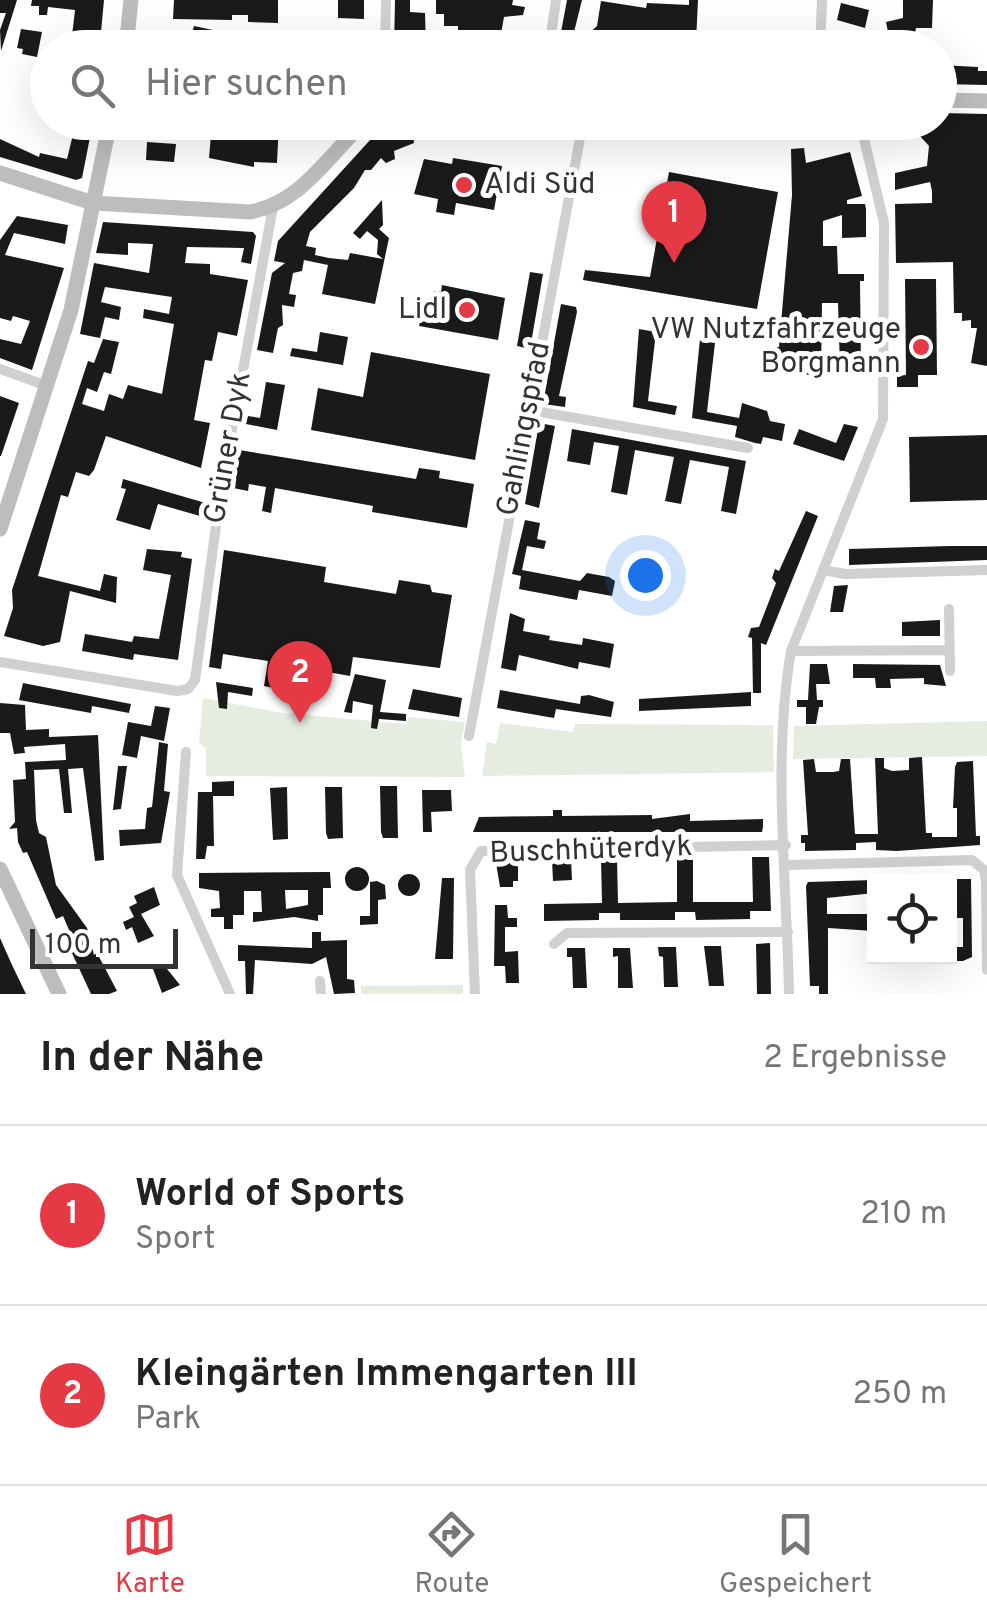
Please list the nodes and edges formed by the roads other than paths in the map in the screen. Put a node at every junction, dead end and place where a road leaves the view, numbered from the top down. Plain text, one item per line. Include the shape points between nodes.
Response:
1 (131, 0) edge
2 (386, 0) edge
3 (556, 0) edge
4 (822, 0) edge
5 (128, 30) edge
6 (385, 30) edge
7 (552, 30) edge
8 (821, 30) edge
9 (957, 100) edge
10 (987, 101) edge
11 (106, 140) edge
12 (347, 140) edge
13 (580, 140) edge
14 (864, 140) edge
15 (0, 173) edge
16 (93, 202) junction
17 (273, 207) junction
18 (0, 369) edge
19 (47, 386) junction
20 (529, 410) junction
21 (748, 448) dead end
22 (0, 529) edge
23 (824, 570) junction
24 (987, 570) edge
25 (949, 609) dead end
26 (949, 650) junction
27 (791, 651) junction
28 (0, 662) edge
29 (950, 671) dead end
30 (469, 736) dead end
31 (186, 752) dead end
32 (786, 845) junction
33 (787, 864) junction
34 (0, 869) edge
35 (788, 932) junction
36 (554, 944) dead end
37 (987, 970) edge
38 (320, 981) dead end
39 (59, 994) edge
40 (230, 994) edge
41 (321, 994) edge
42 (475, 994) edge
43 (789, 994) edge

1 - 5 main road
2 - 6 street
3 - 7 street
4 - 8 street
9 - 10 main road
11 - 16 main road
12 - 17 main road via 295,194
13 - 20 street, Gahlingspfad
14 - 23 street via 884,223 883,419
15 - 16 main road
16 - 17 main road via 240,212
16 - 19 main road
17 - 28 street, Grüner Dyk via 226,454 195,680 188,689 130,684
18 - 19 street
19 - 22 main road
20 - 21 street
20 - 30 street, Gahlingspfad
23 - 24 street
23 - 27 street
25 - 26 street
26 - 27 street
26 - 29 street
27 - 32 street via 782,718
31 - 40 street via 178,875
32 - 33 street
32 - 42 street, Buschhüterdyk via 481,850 470,870
33 - 35 street
33 - 37 street via 972,860 986,882
34 - 39 main road
35 - 36 street via 567,933
35 - 43 street
38 - 41 street

